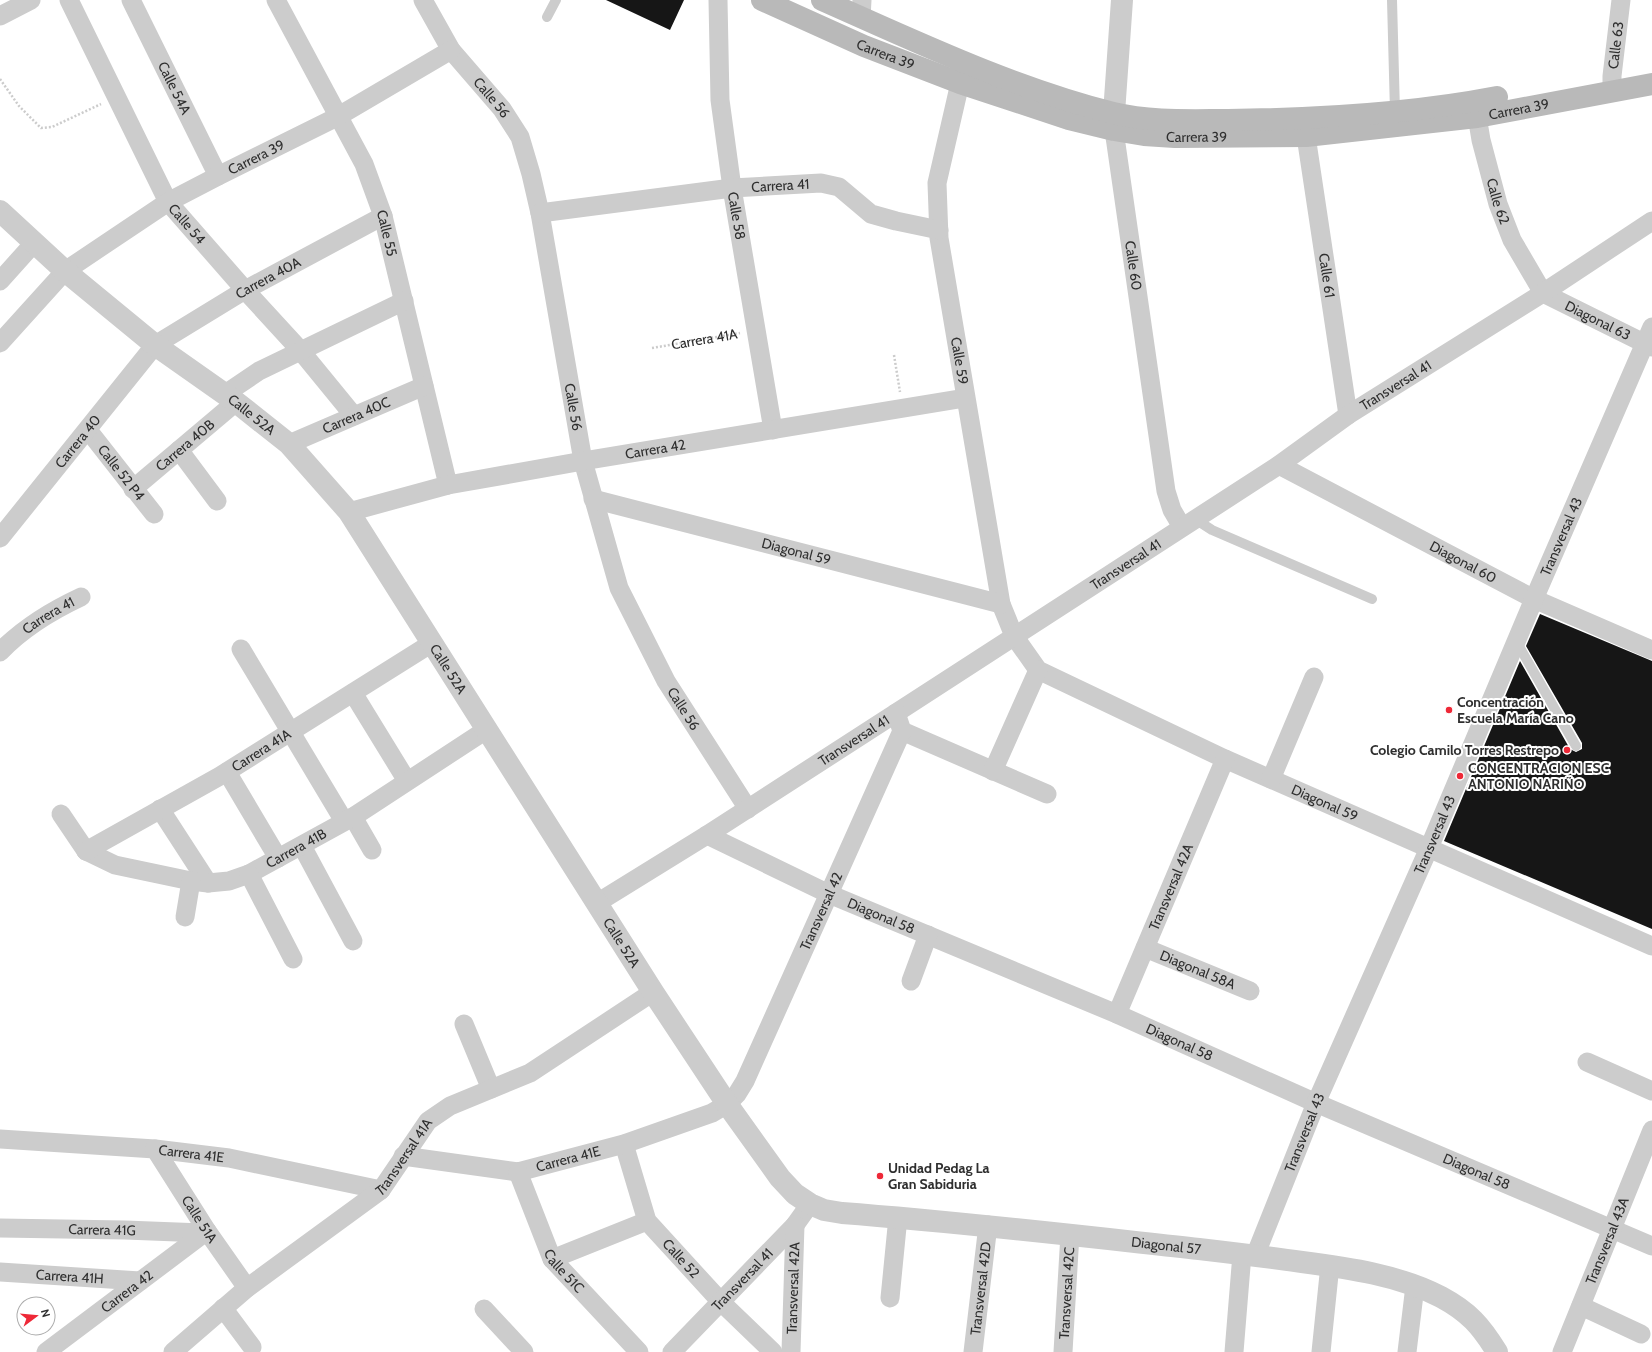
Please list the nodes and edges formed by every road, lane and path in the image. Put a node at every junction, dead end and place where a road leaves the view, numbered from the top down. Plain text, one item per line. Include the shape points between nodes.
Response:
1 (31, 0) edge
2 (69, 0) edge
3 (131, 0) edge
4 (276, 0) edge
5 (423, 0) edge
6 (556, 0) edge
7 (718, 0) edge
8 (762, 0) edge
9 (822, 0) edge
10 (1122, 0) edge
11 (1392, 0) edge
12 (1621, 0) edge
13 (862, 9) edge
14 (0, 16) edge
15 (547, 17) dead end
16 (451, 50) junction
17 (1652, 68) edge
18 (0, 79) edge
19 (960, 83) junction
20 (1612, 83) junction
21 (1652, 84) edge
22 (116, 96) junction
23 (1476, 109) junction
24 (1395, 112) junction
25 (337, 117) junction
26 (1114, 122) junction
27 (1306, 136) junction
28 (218, 176) junction
29 (732, 188) junction
30 (168, 202) junction
31 (0, 211) edge
32 (540, 213) junction
33 (383, 216) junction
34 (1652, 221) edge
35 (939, 230) junction
36 (34, 243) junction
37 (65, 271) junction
38 (0, 281) edge
39 (245, 290) junction
40 (1543, 293) junction
41 (404, 301) junction
42 (1652, 327) edge
43 (756, 331) junction
44 (0, 343) edge
45 (155, 345) junction
46 (1648, 345) edge
47 (652, 348) dead end
48 (300, 350) junction
49 (894, 355) dead end
50 (424, 386) junction
51 (230, 398) junction
52 (965, 398) junction
53 (903, 408) junction
54 (1348, 415) junction
55 (354, 416) junction
56 (88, 430) junction
57 (773, 430) junction
58 (289, 444) junction
59 (179, 450) junction
60 (583, 461) junction
61 (1279, 465) junction
62 (448, 485) junction
63 (134, 489) junction
64 (593, 499) junction
65 (218, 501) dead end
66 (349, 512) junction
67 (154, 514) dead end
68 (1188, 523) junction
69 (0, 538) edge
70 (81, 597) dead end
71 (1372, 599) dead end
72 (1534, 599) junction
73 (1001, 604) junction
74 (1014, 636) junction
75 (1516, 641) junction
76 (432, 643) junction
77 (242, 650) dead end
78 (1652, 650) edge
79 (0, 652) edge
80 (1038, 670) junction
81 (1314, 677) dead end
82 (353, 693) junction
83 (896, 714) junction
84 (486, 730) junction
85 (902, 731) junction
86 (291, 732) junction
87 (1576, 746) dead end
88 (1225, 759) junction
89 (993, 771) junction
90 (227, 772) junction
91 (1271, 779) junction
92 (408, 781) junction
93 (1047, 794) dead end
94 (160, 809) junction
95 (748, 809) junction
96 (61, 814) dead end
97 (349, 819) junction
98 (707, 835) junction
99 (302, 846) junction
100 (1429, 848) junction
101 (372, 850) dead end
102 (86, 851) junction
103 (278, 858) junction
104 (249, 874) junction
105 (199, 882) junction
106 (829, 894) junction
107 (597, 903) junction
108 (185, 916) dead end
109 (928, 935) junction
110 (353, 941) dead end
111 (1652, 946) edge
112 (1145, 948) junction
113 (293, 959) dead end
114 (911, 981) dead end
115 (1250, 991) dead end
116 (653, 992) junction
117 (1116, 1014) junction
118 (464, 1024) dead end
119 (1586, 1062) dead end
120 (491, 1089) junction
121 (1652, 1091) edge
122 (1316, 1103) junction
123 (727, 1104) junction
124 (1652, 1130) edge
125 (0, 1139) edge
126 (624, 1144) junction
127 (155, 1149) junction
128 (403, 1156) junction
129 (518, 1172) junction
130 (381, 1190) junction
131 (810, 1204) junction
132 (898, 1217) junction
133 (647, 1221) junction
134 (796, 1225) junction
135 (988, 1225) junction
136 (0, 1228) edge
137 (1612, 1228) junction
138 (205, 1232) junction
139 (1070, 1234) junction
140 (1652, 1246) edge
141 (1249, 1255) junction
142 (552, 1259) junction
143 (1330, 1266) junction
144 (0, 1272) edge
145 (140, 1282) junction
146 (1415, 1286) junction
147 (247, 1288) junction
148 (890, 1298) dead end
149 (722, 1303) junction
150 (1581, 1306) junction
151 (223, 1308) junction
152 (484, 1309) dead end
153 (1641, 1334) dead end
154 (52, 1350) edge
155 (249, 1350) edge
156 (173, 1352) edge
157 (524, 1352) edge
158 (638, 1352) edge
159 (672, 1352) edge
160 (773, 1352) edge
161 (791, 1352) edge
162 (973, 1352) edge
163 (1063, 1352) edge
164 (1234, 1352) edge
165 (1322, 1352) edge
166 (1407, 1352) edge
167 (1497, 1352) edge
168 (1562, 1352) edge

1 - 14 street
2 - 22 street, Calle 54
3 - 28 street, Calle 54A
4 - 25 street, Calle 55
5 - 16 street, Calle 56
6 - 15 lane
7 - 29 street, Calle 58 via 720,100
8 - 19 main road, Carrera 39 via 864,46
9 - 13 main road, Carrera 39
10 - 26 street, Calle 60
11 - 24 lane
12 - 20 street, Calle 63
13 - 26 main road, Carrera 39 via 931,50
16 - 25 street, Carrera 39
16 - 32 street, Calle 56 via 502,109 520,137
17 - 20 main road, Carrera 39
18 - 22 path via 19,106 41,128 52,127
19 - 26 main road, Carrera 39 via 1069,119
19 - 35 street, Calle 59 via 937,183
20 - 21 main road, Carrera 39
20 - 23 main road, Carrera 39
22 - 30 street, Calle 54
23 - 24 main road, Carrera 39
23 - 27 main road, Carrera 39 via 1431,123
23 - 40 street, Calle 62 via 1498,204 1512,240
24 - 26 main road, Carrera 39 via 1303,119 1146,118
25 - 28 street, Carrera 39
25 - 33 street, Calle 55 via 364,164
26 - 27 main road, Carrera 39 via 1144,135
26 - 68 street, Calle 60 via 1166,491 1172,510
27 - 54 street, Calle 61
28 - 30 street, Carrera 39
29 - 32 street, Carrera 41
29 - 35 street, Carrera 41 via 821,183 839,187 871,214
29 - 43 street, Calle 58
30 - 37 street, Carrera 39
30 - 39 street, Calle 54
31 - 36 street, Calle 52A
32 - 60 street, Calle 56
33 - 39 street, Carrera 40A
33 - 41 street, Calle 55
34 - 40 street, Transversal 41
35 - 52 street, Calle 59
36 - 37 street, Calle 52A
36 - 38 street
37 - 44 street
37 - 45 street, Calle 52A
39 - 45 street, Carrera 40A
39 - 48 street, Calle 54
40 - 46 street, Diagonal 63
40 - 54 street, Transversal 41
41 - 48 street
41 - 50 street, Calle 55
42 - 46 street, Transversal 43
43 - 47 path, Carrera 41A
43 - 57 street, Calle 58
45 - 51 street, Calle 52A
45 - 56 street, Carrera 40
46 - 72 street, Transversal 43
48 - 51 street, Carrera 40B via 259,371
48 - 55 street, Calle 54
49 - 53 path
50 - 55 street, Carrera 40C
50 - 62 street, Calle 55
51 - 58 street, Calle 52A
51 - 59 street, Carrera 40B
52 - 53 street, Carrera 42
52 - 73 street, Calle 59
53 - 57 street, Carrera 42
54 - 61 street, Transversal 41
55 - 58 street, Carrera 40C
56 - 63 street, Calle 52 P4
56 - 69 street, Carrera 40
57 - 60 street, Carrera 42
58 - 66 street, Calle 52A
59 - 63 street, Carrera 40B
59 - 65 street
60 - 62 street, Carrera 42
60 - 64 street, Calle 56
61 - 68 street, Transversal 41
61 - 72 street, Diagonal 60
62 - 66 street, Carrera 42
63 - 67 street, Calle 52 P4
64 - 73 street, Diagonal 59
64 - 95 street, Calle 56 via 619,588 666,681
66 - 76 street, Calle 52A
68 - 71 lane via 1212,530
68 - 74 street, Transversal 41
70 - 79 street, Carrera 41 via 34,623
72 - 75 street, Transversal 43
72 - 78 street, Diagonal 60
73 - 74 street, Calle 59
74 - 80 street, Diagonal 59
74 - 83 street, Transversal 41
75 - 87 lane
75 - 100 street, Transversal 43
76 - 82 street, Carrera 41A
76 - 84 street, Calle 52A
77 - 86 street
80 - 88 street, Diagonal 59
80 - 89 street
81 - 91 street
82 - 86 street, Carrera 41A
82 - 92 street
83 - 85 street
83 - 95 street, Transversal 41
84 - 92 street, Carrera 41B
84 - 107 street, Calle 52A
85 - 89 street
85 - 106 street, Transversal 42
86 - 90 street, Carrera 41A
86 - 97 street
88 - 91 street, Diagonal 59
88 - 112 street, Transversal 42A
89 - 93 street
90 - 94 street, Carrera 41A
90 - 103 street
91 - 100 street, Diagonal 59
92 - 97 street, Carrera 41B
94 - 102 street, Carrera 41A
94 - 105 street
95 - 98 street, Transversal 41
96 - 102 street
97 - 99 street, Carrera 41B
97 - 101 street
98 - 106 street, Diagonal 58
98 - 107 street, Transversal 41
99 - 103 street, Carrera 41B
99 - 110 street
100 - 111 street, Diagonal 59
100 - 122 street, Transversal 43
102 - 105 street, Carrera 41B via 115,865
103 - 104 street, Carrera 41B
104 - 105 street, Carrera 41B via 229,881
104 - 113 street
105 - 108 street
106 - 109 street, Diagonal 58
106 - 123 street, Transversal 42 via 744,1081 737,1094
107 - 116 street, Calle 52A
109 - 114 street
109 - 117 street, Diagonal 58
112 - 115 street, Diagonal 58A
112 - 117 street, Transversal 42A
116 - 120 street, Transversal 41A via 530,1073
116 - 123 street, Calle 52A
117 - 122 street, Diagonal 58
118 - 120 street
119 - 121 street
120 - 128 street, Transversal 41A via 450,1106 428,1121
122 - 137 street, Diagonal 58
122 - 141 street, Transversal 43
123 - 126 street, Carrera 41E via 712,1113
123 - 131 street, Calle 52A via 780,1178 795,1194
124 - 137 street, Transversal 43A
125 - 127 street, Carrera 41E
126 - 129 street, Carrera 41E
126 - 133 street, Calle 52
127 - 130 street, Carrera 41E via 229,1158
127 - 138 street, Calle 51A
128 - 129 street, Carrera 41E
128 - 130 street, Transversal 41A
129 - 142 street, Calle 51C
130 - 147 street, Transversal 41A
131 - 132 street, Diagonal 57 via 842,1213
131 - 134 street, Transversal 41
132 - 135 street, Diagonal 57
132 - 148 street
133 - 142 street
133 - 149 street, Calle 52
134 - 149 street, Transversal 41
134 - 161 street, Transversal 42A
135 - 139 street, Diagonal 57
135 - 162 street, Transversal 42D
136 - 138 street, Carrera 41G
137 - 140 street, Diagonal 58
137 - 150 street, Transversal 43A
138 - 145 street, Carrera 42
138 - 147 street, Calle 51A
139 - 141 street, Diagonal 57
139 - 163 street, Transversal 42C
141 - 143 street, Diagonal 57
141 - 164 street, Transversal 43
142 - 158 street, Calle 51C
143 - 146 street, Diagonal 57 via 1376,1274
143 - 165 street
144 - 145 street, Carrera 41H
145 - 154 street, Carrera 42
146 - 166 street
146 - 167 street, Diagonal 57 via 1463,1310 1482,1329
147 - 151 street, Transversal 41A
149 - 159 street, Transversal 41
149 - 160 street, Calle 52
150 - 153 street
150 - 168 street, Transversal 43A
151 - 155 street
151 - 156 street, Transversal 41A
152 - 157 street

